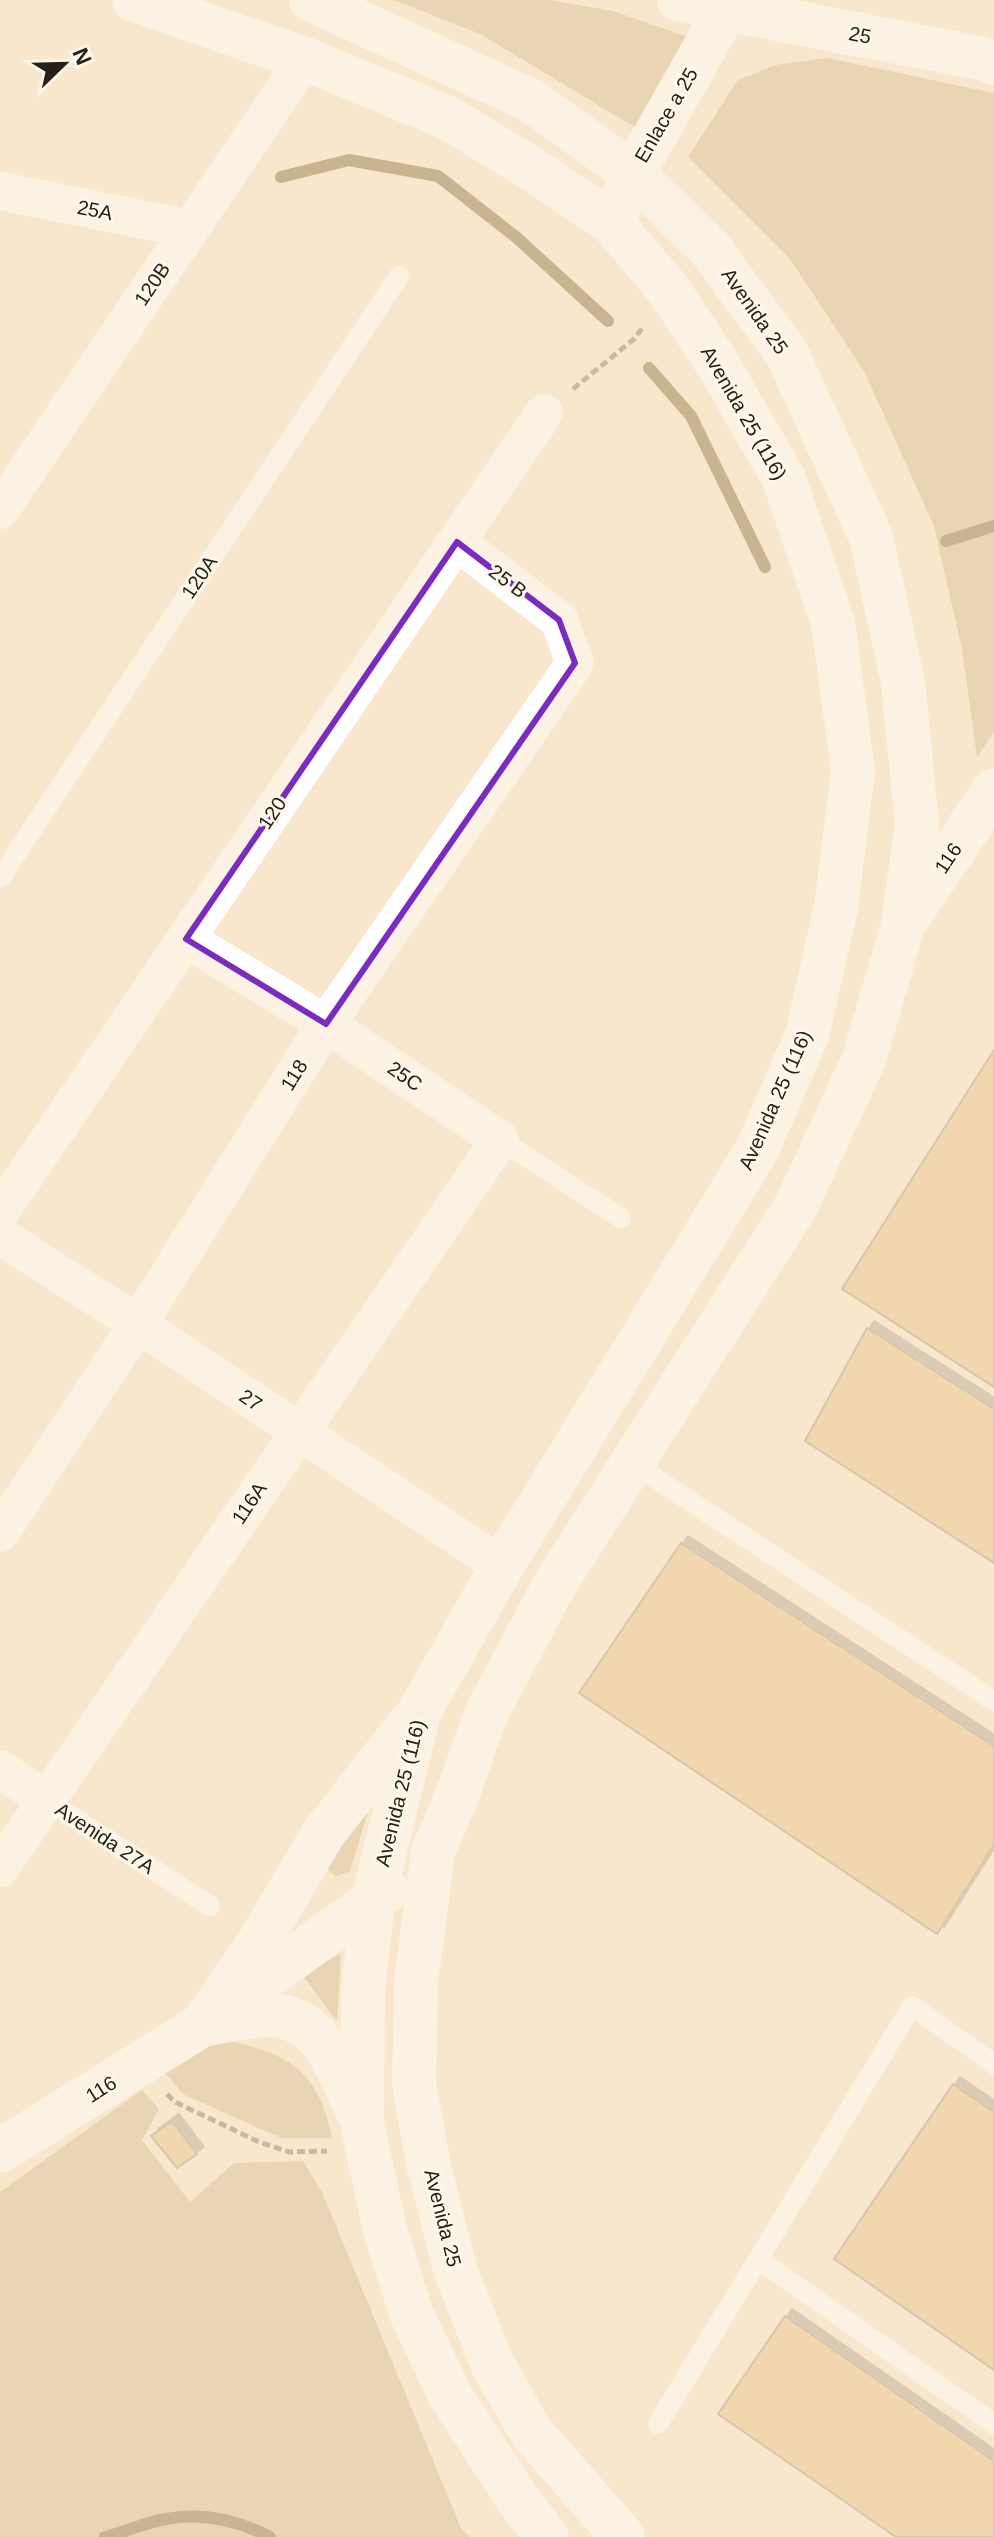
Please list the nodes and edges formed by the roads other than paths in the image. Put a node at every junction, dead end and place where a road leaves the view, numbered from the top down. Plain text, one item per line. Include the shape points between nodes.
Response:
1 (134, 0) edge
2 (311, 0) edge
3 (679, 0) edge
4 (726, 10) junction
5 (305, 59) junction
6 (994, 63) edge
7 (633, 174) junction
8 (0, 191) edge
9 (612, 223) junction
10 (190, 229) junction
11 (399, 276) dead end
12 (544, 413) road end
13 (0, 510) edge
14 (457, 542) junction
15 (559, 620) joint
16 (994, 790) edge
17 (0, 878) edge
18 (903, 925) junction
19 (186, 939) junction
20 (326, 1024) junction
21 (500, 1140) junction
22 (0, 1212) edge
23 (621, 1218) dead end
24 (0, 1236) edge
25 (138, 1324) junction
26 (298, 1431) junction
27 (632, 1463) junction
28 (0, 1533) edge
29 (502, 1566) junction
30 (994, 1701) edge
31 (419, 1712) junction
32 (0, 1769) edge
33 (46, 1800) junction
34 (433, 1851) junction
35 (303, 1867) junction
36 (0, 1868) edge
37 (210, 1906) dead end
38 (358, 1912) junction
39 (202, 2025) junction
40 (994, 2064) edge
41 (365, 2136) junction
42 (0, 2151) edge
43 (758, 2259) junction
44 (658, 2424) dead end
45 (994, 2424) edge
46 (547, 2537) edge
47 (623, 2537) edge

1 - 5 main road
2 - 7 main road, Avenida 25 via 530,100
3 - 4 main road, 25
4 - 6 main road, 25
4 - 7 main road, Enlace a 25
5 - 9 main road via 448,118
5 - 10 street, 120B
7 - 9 main road, Enlace a 25
7 - 18 main road, Avenida 25 via 710,249 786,352 871,537 903,682 917,824
8 - 10 street, 25A
9 - 29 main road, Avenida 25 (116) via 668,289 784,479 833,623 853,770 836,908 807,1035 757,1150
10 - 13 street, 120B
11 - 17 lane, 120A
12 - 14 street, 120
14 - 15 street, 25 B
14 - 19 street, 120
15 - 20 street, 118 via 575,663
16 - 18 main road, 116
18 - 27 main road via 864,1059 796,1206
19 - 20 street, 25C
19 - 22 street, 120
20 - 21 street, 25C
20 - 25 street, 118
21 - 23 lane, 25C
21 - 26 street, 116A
24 - 25 street, 27
25 - 26 street, 27
25 - 28 street, 118
26 - 29 street, 27
26 - 33 street, 116A
27 - 30 lane
27 - 34 main road via 555,1584 486,1714
29 - 31 main road, Avenida 25 (116)
31 - 35 main road
31 - 38 main road, Avenida 25 (116)
32 - 33 street, Avenida 27A
33 - 36 street, 116A
33 - 37 lane, Avenida 27A
34 - 38 main road, 116
34 - 47 main road, Avenida 25 via 416,1982 414,2084 456,2272 493,2366 532,2433
35 - 38 main road via 301,1891 321,1920
35 - 39 main road
38 - 39 main road, 116
38 - 41 main road
39 - 41 main road via 270,2015 300,2022 329,2049
39 - 42 main road, 116
40 - 43 lane via 912,2006
41 - 46 main road via 385,2230 412,2315 449,2393
43 - 44 lane
43 - 45 lane

